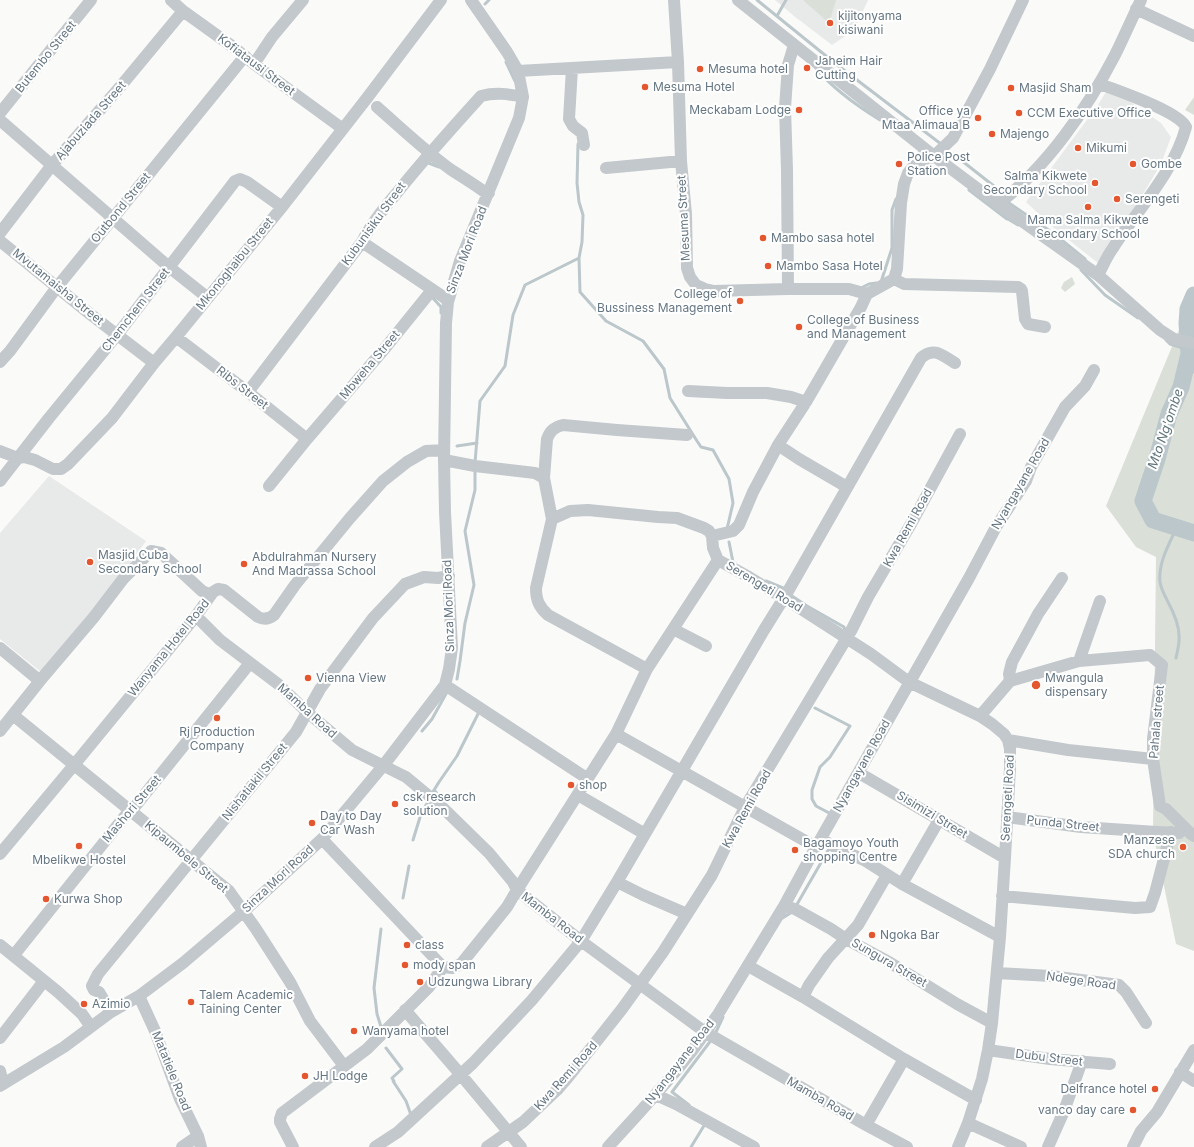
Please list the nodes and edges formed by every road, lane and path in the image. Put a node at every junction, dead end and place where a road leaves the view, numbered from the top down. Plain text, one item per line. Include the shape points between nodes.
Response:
1 (91, 0) edge
2 (170, 0) edge
3 (303, 0) edge
4 (441, 0) edge
5 (471, 0) edge
6 (674, 0) edge
7 (738, 0) edge
8 (1023, 0) edge
9 (1139, 5) edge
10 (183, 11) junction
11 (1194, 36) edge
12 (794, 45) junction
13 (249, 60) junction
14 (678, 62) junction
15 (572, 68) junction
16 (518, 72) junction
17 (1100, 84) junction
18 (523, 96) junction
19 (377, 107) dead end
20 (0, 113) edge
21 (0, 120) edge
22 (343, 129) junction
23 (584, 145) dead end
24 (430, 153) junction
25 (934, 156) junction
26 (681, 161) junction
27 (52, 165) junction
28 (606, 168) dead end
29 (489, 193) junction
30 (998, 204) junction
31 (282, 207) junction
32 (113, 219) junction
33 (0, 233) edge
34 (0, 241) edge
35 (362, 242) junction
36 (169, 267) junction
37 (1098, 275) junction
38 (894, 279) junction
39 (57, 287) junction
40 (788, 289) junction
41 (432, 290) junction
42 (867, 294) junction
43 (208, 298) junction
44 (448, 302) junction
45 (1044, 327) dead end
46 (117, 335) junction
47 (176, 337) junction
48 (1193, 342) edge
49 (0, 362) edge
50 (154, 363) junction
51 (955, 363) dead end
52 (1094, 370) dead end
53 (688, 391) dead end
54 (248, 392) junction
55 (806, 402) junction
56 (960, 434) dead end
57 (687, 435) dead end
58 (307, 440) junction
59 (778, 445) junction
60 (0, 451) edge
61 (444, 455) junction
62 (18, 458) junction
63 (544, 478) junction
64 (0, 481) edge
65 (269, 486) dead end
66 (847, 487) junction
67 (552, 519) junction
68 (712, 536) junction
69 (718, 560) junction
70 (449, 576) junction
71 (1062, 578) dead end
72 (211, 595) junction
73 (784, 598) junction
74 (1100, 601) dead end
75 (196, 616) junction
76 (674, 629) junction
77 (846, 639) junction
78 (706, 646) dead end
79 (0, 648) edge
80 (1079, 661) junction
81 (250, 662) junction
82 (647, 670) junction
83 (40, 681) junction
84 (1010, 681) junction
85 (910, 682) junction
86 (445, 685) junction
87 (307, 712) junction
88 (13, 715) junction
89 (980, 716) junction
90 (0, 731) edge
91 (616, 734) junction
92 (1008, 740) junction
93 (1153, 759) junction
94 (74, 765) junction
95 (383, 766) junction
96 (682, 771) junction
97 (859, 773) junction
98 (588, 779) junction
99 (578, 795) junction
100 (745, 807) junction
101 (130, 811) junction
102 (1007, 818) junction
103 (939, 820) junction
104 (1171, 832) junction
105 (645, 834) junction
106 (1192, 835) edge
107 (322, 839) junction
108 (818, 843) junction
109 (0, 854) edge
110 (1005, 858) junction
111 (191, 860) junction
112 (887, 875) junction
113 (617, 882) junction
114 (902, 884) junction
115 (517, 890) junction
116 (1002, 896) junction
117 (784, 906) junction
118 (243, 912) junction
119 (687, 914) junction
120 (1000, 937) junction
121 (846, 939) junction
122 (581, 941) junction
123 (0, 945) edge
124 (14, 955) junction
125 (443, 967) junction
126 (747, 967) junction
127 (997, 973) junction
128 (44, 981) junction
129 (640, 984) junction
130 (138, 996) junction
131 (803, 997) junction
132 (405, 1010) junction
133 (111, 1012) junction
134 (992, 1022) junction
135 (1146, 1023) dead end
136 (91, 1027) junction
137 (705, 1032) junction
138 (0, 1038) edge
139 (988, 1050) junction
140 (1194, 1050) edge
141 (904, 1059) junction
142 (1082, 1062) junction
143 (1110, 1064) dead end
144 (344, 1066) junction
145 (0, 1071) edge
146 (1180, 1072) junction
147 (461, 1075) junction
148 (1194, 1081) edge
149 (2, 1085) edge
150 (656, 1095) junction
151 (976, 1100) junction
152 (968, 1123) junction
153 (866, 1125) junction
154 (508, 1131) junction
155 (200, 1142) edge
156 (182, 1147) edge
157 (293, 1147) edge
158 (375, 1147) edge
159 (487, 1147) edge
160 (521, 1147) edge
161 (608, 1147) edge
162 (754, 1147) edge
163 (907, 1147) edge
164 (958, 1147) edge
165 (1021, 1147) edge
166 (1048, 1147) edge
167 (1133, 1147) edge

1 - 20 street, Butembo Street
2 - 10 street, Kofiatausi Street
3 - 13 street, Outbond Street
4 - 22 street, Mkonoghaibu Street
5 - 16 street, Sinza Mori Road
6 - 14 street, Mesuma Street
7 - 12 street
8 - 25 street via 962,121 952,138
9 - 11 street
9 - 17 street
10 - 13 street, Kofiatausi Street
10 - 27 street, Ajabuziada Street
12 - 25 street
12 - 40 street via 788,65 785,108
13 - 22 street, Kofiatausi Street
13 - 32 street, Outbond Street
14 - 15 street
14 - 26 street, Mesuma Street
15 - 16 street
15 - 23 street via 569,119 582,133
16 - 18 street, Sinza Mori Road
17 - 30 street via 1071,127 1045,159 1016,190
17 - 37 street via 1175,116 1186,127 1164,175 1112,249
18 - 24 street, Kubunisiku Street via 502,93 481,96
18 - 29 street, Sinza Mori Road via 519,118
19 - 24 street
21 - 27 street
22 - 31 street, Mkonoghaibu Street
24 - 29 street via 450,169
24 - 35 street, Kubunisiku Street via 367,231
25 - 30 street
25 - 38 street via 913,167 906,178 901,203 897,269
26 - 28 street
26 - 40 street, Mesuma Street via 686,214 687,268 690,278 696,285 714,291
27 - 32 street
27 - 33 street, Ajabuziada Street
29 - 44 street, Sinza Mori Road via 460,261
30 - 37 street
31 - 36 street, Chemchem Street via 247,182 240,179 235,181
31 - 43 street, Mkonoghaibu Street
32 - 36 street
32 - 39 street, Outbond Street
34 - 39 street, Mvutamaisha Street
35 - 41 street
35 - 54 street, Kubunisiku Street
36 - 43 street
36 - 46 street, Chemchem Street
37 - 48 street via 1160,330 1174,339
38 - 42 street
38 - 45 street via 904,284 1018,287 1022,291 1025,319 1028,324
39 - 46 street, Mvutamaisha Street
39 - 49 street, Outbond Street
40 - 42 street, Mesuma Street via 849,290
41 - 44 street
41 - 58 street, Mbweha Street
42 - 55 street
43 - 47 street, Mkonoghaibu Street
44 - 61 street, Sinza Mori Road
46 - 50 street, Mvutamaisha Street
46 - 62 street, Chemchem Street
47 - 50 street, Mkonoghaibu Street
47 - 54 street, Ribs Street
50 - 62 street, Mkonoghaibu Street via 112,418 65,467 53,469 35,460
51 - 66 street via 938,352 921,358
52 - 85 street, Nyangayane Road via 1085,386 1066,407
53 - 55 street via 767,393
54 - 58 street, Ribs Street
55 - 59 street
56 - 77 street, Kwa Remi Road
57 - 63 street via 557,426 552,429 547,439
58 - 65 street, Mbweha Street
59 - 66 street
59 - 68 street via 736,529
60 - 62 street, Mkonoghaibu Street
61 - 63 street via 475,466 535,473
61 - 70 street, Sinza Mori Road
61 - 72 street, Wanyama Hotel Road via 426,451 383,481 271,617 265,619 258,616 224,590 215,590
62 - 64 street, Chemchem Street
63 - 67 street
66 - 73 street
67 - 68 street via 570,512 588,510 677,518 704,528
67 - 82 street via 536,588 536,596 542,610
68 - 69 street
69 - 73 street, Serengeti Road
69 - 76 street
70 - 86 street, Sinza Mori Road via 452,648
70 - 87 street, Nishatiakil Street via 424,577 405,584 373,618 320,689
71 - 84 street via 1038,614 1012,662
72 - 75 street, Wanyama Hotel Road
72 - 83 street via 202,591 161,553 151,551 123,579
73 - 77 street, Serengeti Road
73 - 96 street
74 - 80 street
75 - 81 street, Mamba Road via 220,640
75 - 94 street, Wanyama Hotel Road
76 - 78 street
76 - 82 street
77 - 85 street, Serengeti Road via 872,654
77 - 100 street, Kwa Remi Road
79 - 83 street
80 - 84 street
80 - 93 street, Pahala street via 1150,656 1161,663
81 - 87 street, Mamba Road
81 - 101 street, Mashori Street
82 - 91 street
83 - 88 street
84 - 89 street
85 - 89 street, Serengeti Road
85 - 97 street, Nyangayane Road
86 - 95 street, Sinza Mori Road
86 - 98 street
87 - 95 street, Mamba Road via 352,750
87 - 111 street, Nishatiakil Street via 296,732
88 - 90 street
88 - 94 street, Kipaumbele Street
89 - 92 street, Serengeti Road
91 - 96 street
91 - 98 street
92 - 93 street via 1068,750
92 - 102 street, Serengeti Road via 1010,768
93 - 106 street, Pahala street via 1160,806
94 - 101 street, Kipaumbele Street
94 - 109 street, Wanyama Hotel Road
95 - 107 street, Sinza Mori Road
95 - 115 street, Mamba Road via 406,777 440,806 488,853
96 - 100 street
96 - 105 street
97 - 103 street, Sisimizi Street
97 - 108 street, Nyangayane Road
98 - 99 street
99 - 105 street
99 - 115 street
100 - 108 street
100 - 119 street, Kwa Remi Road via 712,874
101 - 111 street, Kipaumbele Street
101 - 124 street, Mashori Street
102 - 104 street, Punda Street via 1081,827
102 - 110 street, Serengeti Road
103 - 110 street, Sisimizi Street
103 - 114 street
104 - 106 street, Punda Street
104 - 116 street via 1150,907 1135,908
105 - 113 street
107 - 118 street, Sinza Mori Road
107 - 125 street
108 - 112 street via 864,860
108 - 117 street, Nyangayane Road
110 - 116 street, Serengeti Road
111 - 118 street, Kipaumbele Street via 229,891
111 - 133 street, Nishatiakil Street via 96,977 92,986 99,992
112 - 114 street
112 - 121 street via 858,925
113 - 119 street
113 - 122 street
114 - 120 street
115 - 122 street, Mamba Road
115 - 125 street via 507,907 460,964 452,968
116 - 120 street, Serengeti Road
117 - 121 street, Sungura Street via 795,909
117 - 126 street, Nyangayane Road
118 - 130 street, Sinza Mori Road via 183,963
118 - 144 street, Kipaumbele Street via 290,982 310,1021
119 - 129 street, Kwa Remi Road
120 - 127 street, Serengeti Road
121 - 131 street via 828,958
121 - 134 street, Sungura Street
122 - 129 street, Mamba Road
122 - 147 street via 522,1012
123 - 124 street
124 - 128 street
125 - 132 street via 429,987
126 - 131 street
126 - 137 street, Nyangayane Road
127 - 134 street, Serengeti Road
127 - 135 street, Ndege Road via 1051,976 1119,985
128 - 136 street via 82,1014
128 - 138 street
129 - 137 street, Mamba Road
129 - 154 street, Kwa Remi Road via 561,1085 527,1118
130 - 133 street, Sinza Mori Road
130 - 155 street, Matatiele Road
131 - 141 street
132 - 144 street via 367,1049
132 - 147 street
133 - 136 street, Sinza Mori Road
134 - 139 street, Serengeti Road
136 - 149 street, Sinza Mori Road via 64,1047
137 - 150 street, Nyangayane Road
137 - 153 street, Mamba Road
139 - 142 street, Dubu Street
139 - 151 street, Serengeti Road
140 - 146 street
141 - 151 street
141 - 153 street
142 - 143 street, Dubu Street
142 - 166 street
144 - 157 street via 282,1113 280,1122
145 - 149 street
146 - 148 street
146 - 167 street
147 - 154 street
147 - 158 street via 398,1132
150 - 161 street, Nyangayane Road
150 - 162 street
151 - 152 street, Serengeti Road
152 - 164 street, Serengeti Road
152 - 165 street
153 - 163 street, Mamba Road
154 - 159 street, Kwa Remi Road
154 - 160 street
155 - 156 street

